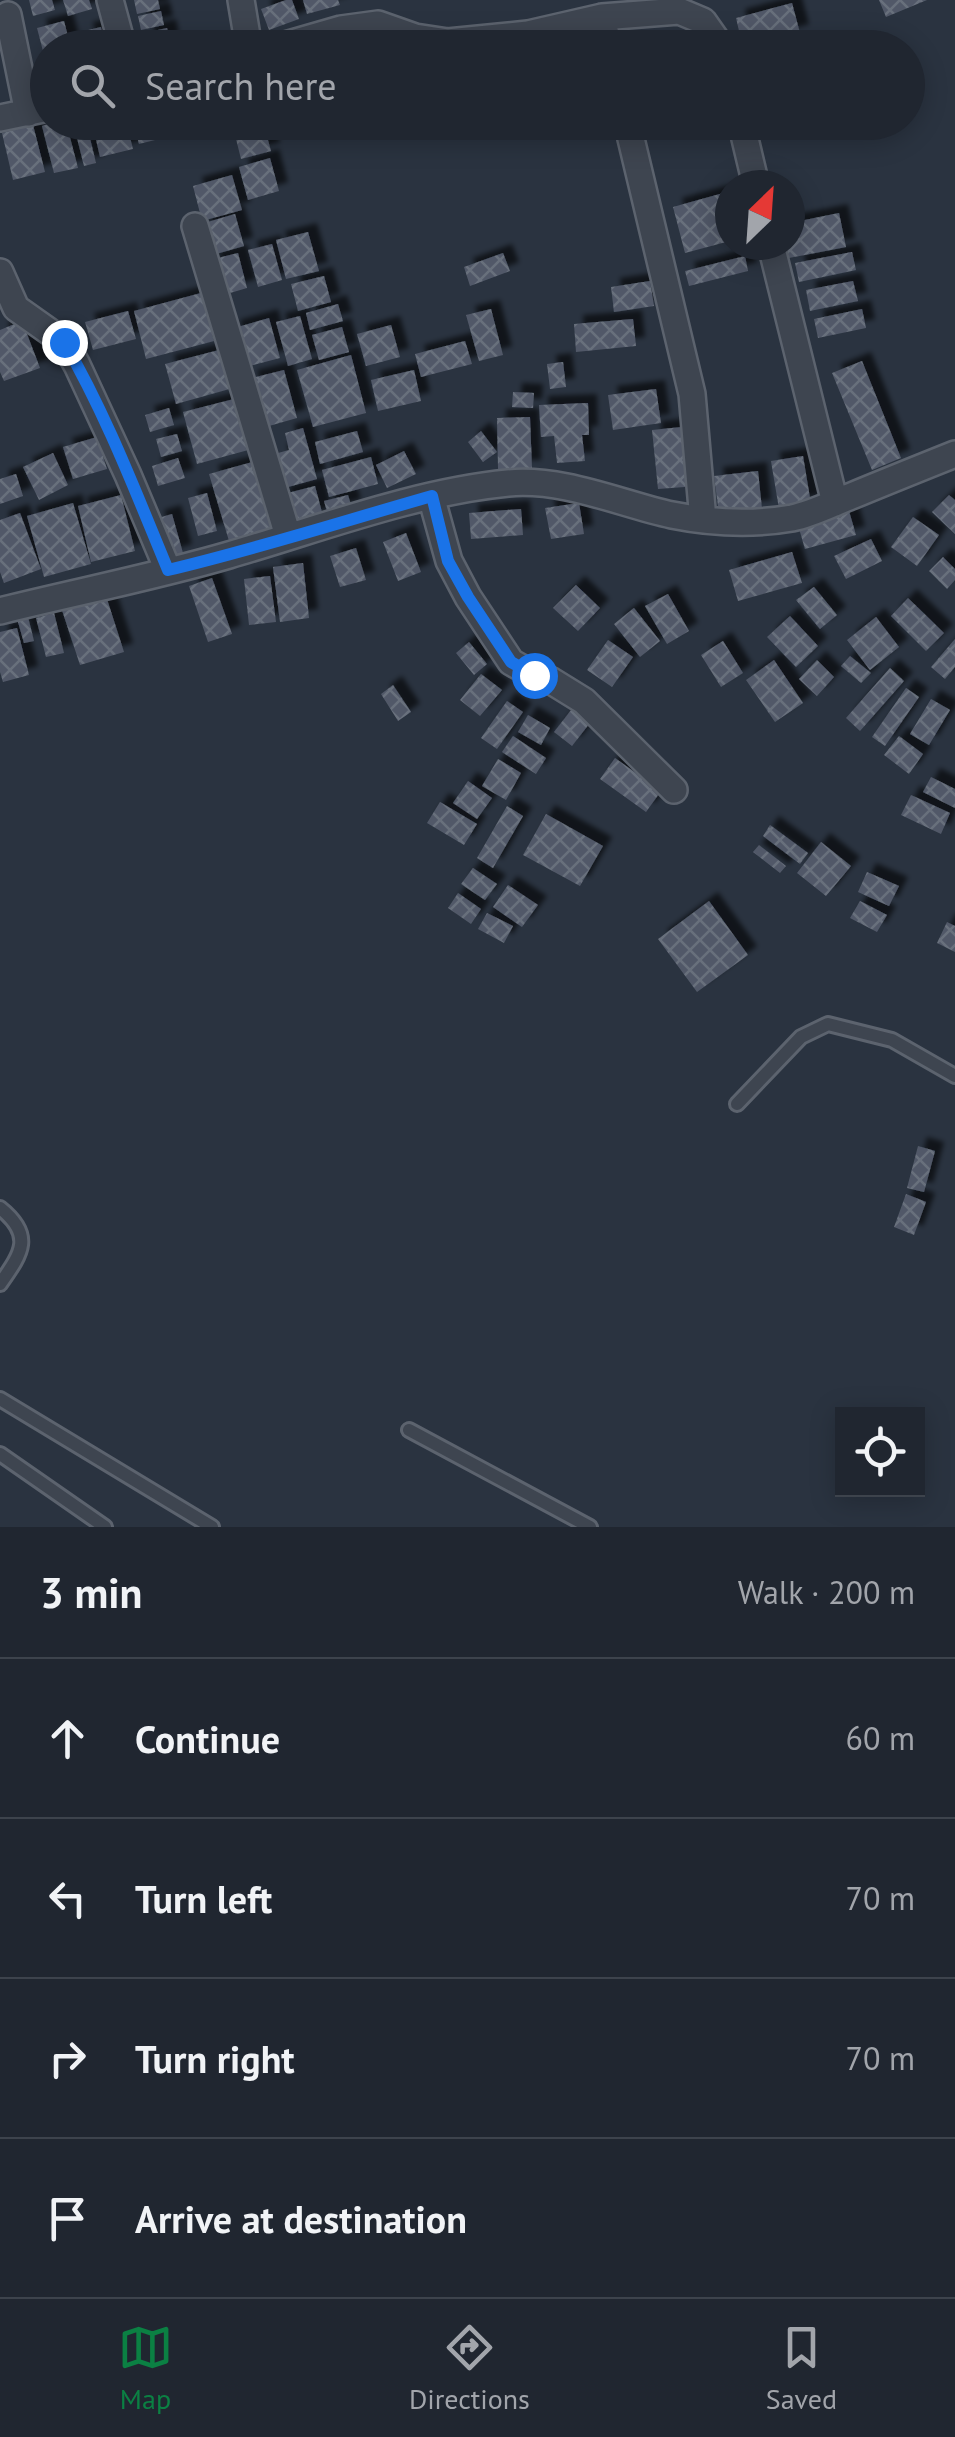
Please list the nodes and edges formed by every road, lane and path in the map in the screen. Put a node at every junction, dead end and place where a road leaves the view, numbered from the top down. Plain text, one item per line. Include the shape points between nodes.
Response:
1 (110, 0) edge
2 (241, 0) edge
3 (4, 10) edge
4 (376, 12) edge
5 (602, 18) junction
6 (118, 30) edge
7 (246, 30) edge
8 (334, 30) edge
9 (404, 30) edge
10 (546, 30) edge
11 (605, 30) edge
12 (709, 30) edge
13 (30, 86) edge
14 (30, 112) edge
15 (0, 118) edge
16 (631, 140) edge
17 (745, 140) edge
18 (752, 170) edge
19 (195, 226) dead end
20 (775, 260) edge
21 (0, 272) edge
22 (955, 454) edge
23 (432, 496) junction
24 (836, 503) junction
25 (703, 520) junction
26 (288, 536) junction
27 (168, 570) junction
28 (0, 611) edge
29 (674, 790) dead end
30 (955, 1076) edge
31 (737, 1104) dead end
32 (0, 1208) edge
33 (0, 1284) edge
34 (0, 1399) edge
35 (409, 1430) dead end
36 (0, 1454) edge
37 (106, 1527) edge
38 (212, 1527) edge
39 (590, 1527) edge

1 - 6 street
2 - 7 street
3 - 13 street
4 - 8 street
4 - 9 street
5 - 10 street
5 - 11 street
5 - 12 street via 680,12
14 - 15 street
16 - 25 street via 692,394
17 - 18 street
19 - 26 street
20 - 24 street
21 - 27 street via 16,308 64,342 77,365
22 - 24 street
23 - 25 street via 536,482
23 - 26 street
23 - 29 street via 448,561 511,662 584,702
24 - 25 street via 796,518
26 - 27 street
27 - 28 street
30 - 31 lane via 892,1040 828,1024 801,1038
32 - 33 lane via 23,1242
34 - 38 lane
35 - 39 lane
36 - 37 lane

